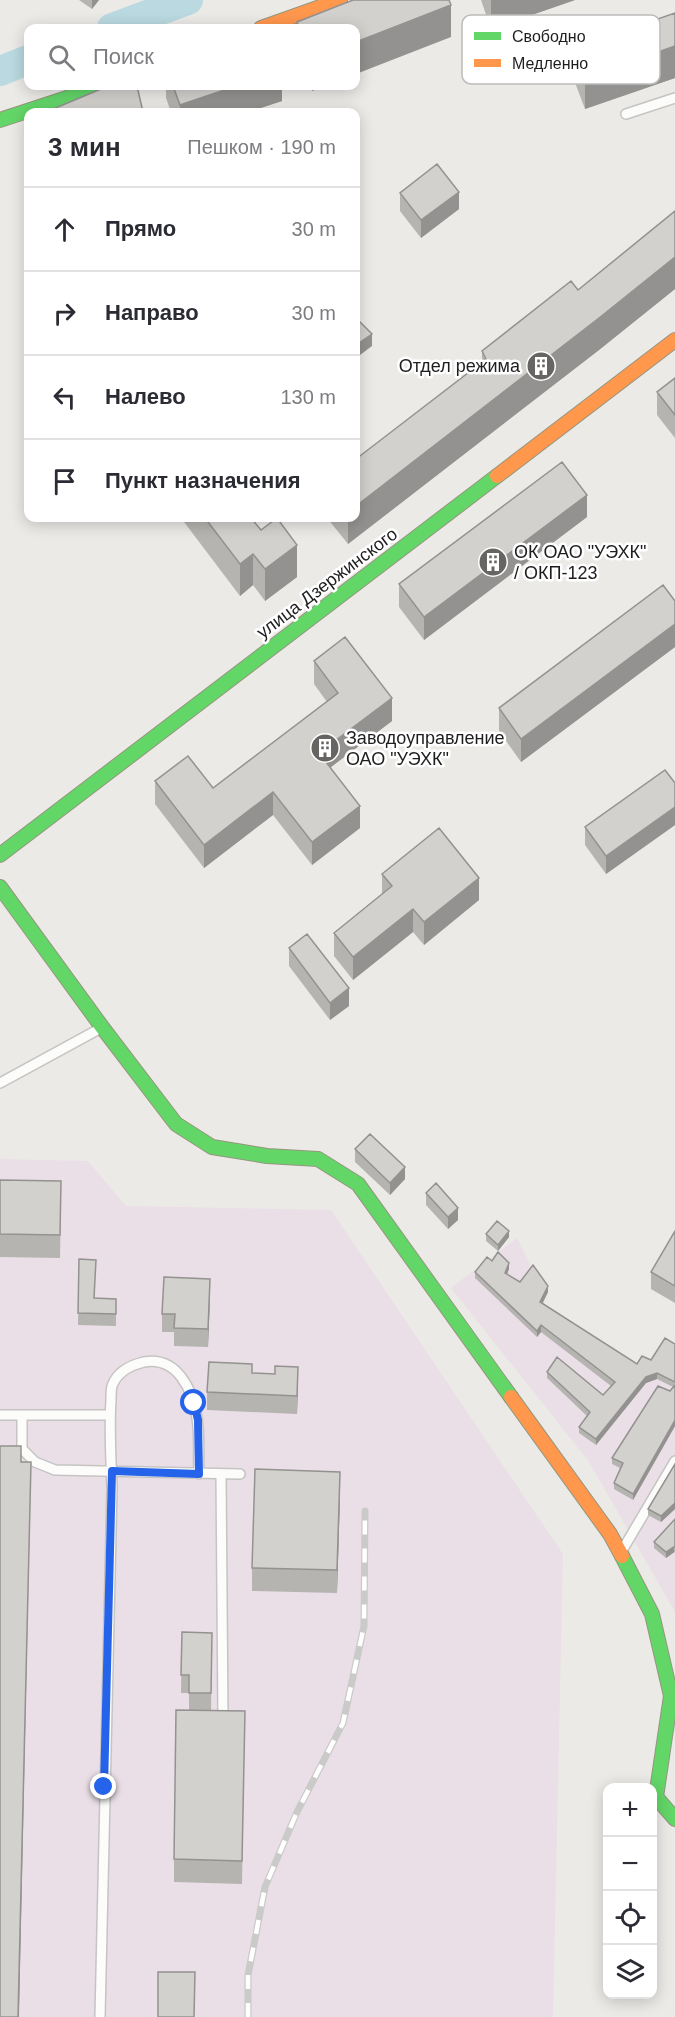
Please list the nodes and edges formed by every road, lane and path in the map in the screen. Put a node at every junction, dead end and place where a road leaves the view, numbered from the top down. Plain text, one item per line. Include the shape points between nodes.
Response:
1 (340, 0) edge
2 (272, 24) edge
3 (91, 90) edge
4 (675, 98) edge
5 (36, 108) edge
6 (24, 112) edge
7 (626, 114) dead end
8 (0, 120) edge
9 (675, 340) edge
10 (0, 855) edge
11 (0, 887) edge
12 (102, 1027) junction
13 (0, 1083) edge
14 (0, 1415) edge
15 (110, 1415) junction
16 (22, 1416) junction
17 (675, 1461) edge
18 (112, 1471) junction
19 (199, 1474) junction
20 (221, 1474) junction
21 (240, 1474) dead end
22 (620, 1554) junction
23 (223, 1719) edge
24 (675, 1819) edge
25 (100, 2017) edge

1 - 2 street
3 - 5 street
4 - 7 lane
6 - 8 street
9 - 10 street, улица Дзержинского
11 - 12 street
12 - 13 lane
12 - 22 street via 176,1124 212,1147 318,1159 358,1184
14 - 16 lane
15 - 16 lane
15 - 18 lane
15 - 19 lane via 112,1386 122,1372 151,1361 167,1363 177,1370 194,1403
16 - 18 lane via 22,1449 35,1462 55,1470
17 - 22 lane
18 - 19 lane
18 - 25 lane
19 - 20 lane
20 - 21 lane
20 - 23 lane
22 - 24 street via 652,1614 671,1696 656,1797

